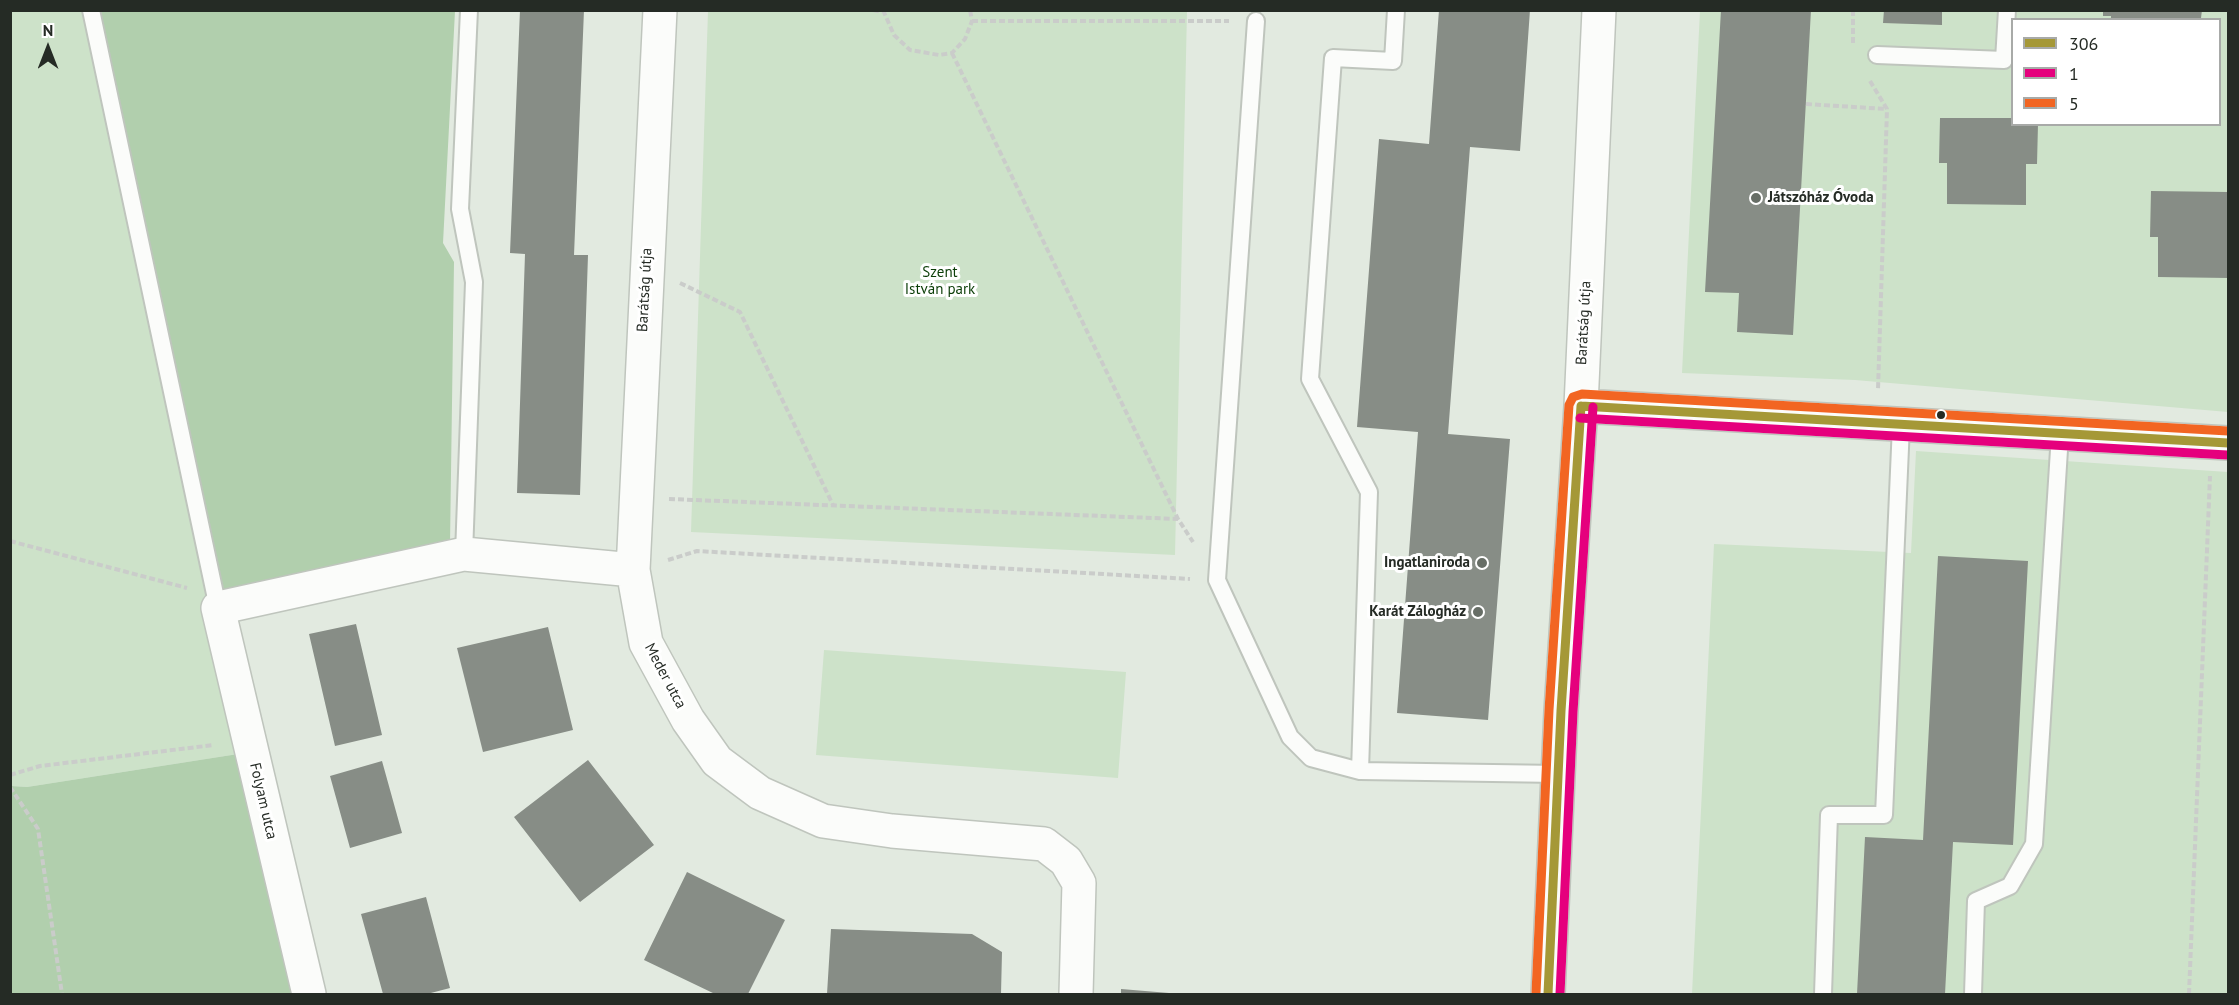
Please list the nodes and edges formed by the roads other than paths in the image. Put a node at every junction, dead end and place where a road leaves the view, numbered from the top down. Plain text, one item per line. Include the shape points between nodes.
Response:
1 (91, 10) edge
2 (469, 10) edge
3 (660, 10) edge
4 (1396, 10) edge
5 (1599, 10) edge
6 (2007, 10) edge
7 (1256, 21) road end
8 (1877, 55) dead end
9 (1581, 406) junction
10 (1889, 424) junction
11 (2060, 434) junction
12 (2220, 443) edge
13 (464, 554) junction
14 (633, 570) junction
15 (218, 608) junction
16 (1360, 771) junction
17 (1559, 774) junction
18 (309, 994) edge
19 (1076, 994) edge
20 (1548, 994) edge
21 (1823, 994) edge
22 (1973, 994) edge

1 - 15 lane
2 - 13 lane via 460,209 474,282
3 - 14 street, Barátság útja
4 - 16 lane via 1393,61 1333,58 1310,379 1369,492
5 - 9 street, Barátság útja
6 - 8 lane via 2004,60
7 - 16 lane via 1217,580 1290,737 1311,758
9 - 10 street
9 - 17 street, Barátság útja
10 - 11 street
10 - 21 lane via 1884,815 1829,815
11 - 12 street
11 - 22 lane via 2034,844 2010,886 1976,901
13 - 14 street
13 - 15 street
14 - 19 street, Meder utca via 646,643 688,720 717,761 760,793 823,821 1044,844 1066,861 1079,883
15 - 18 street, Folyam utca
16 - 17 lane
17 - 20 street, Barátság útja

